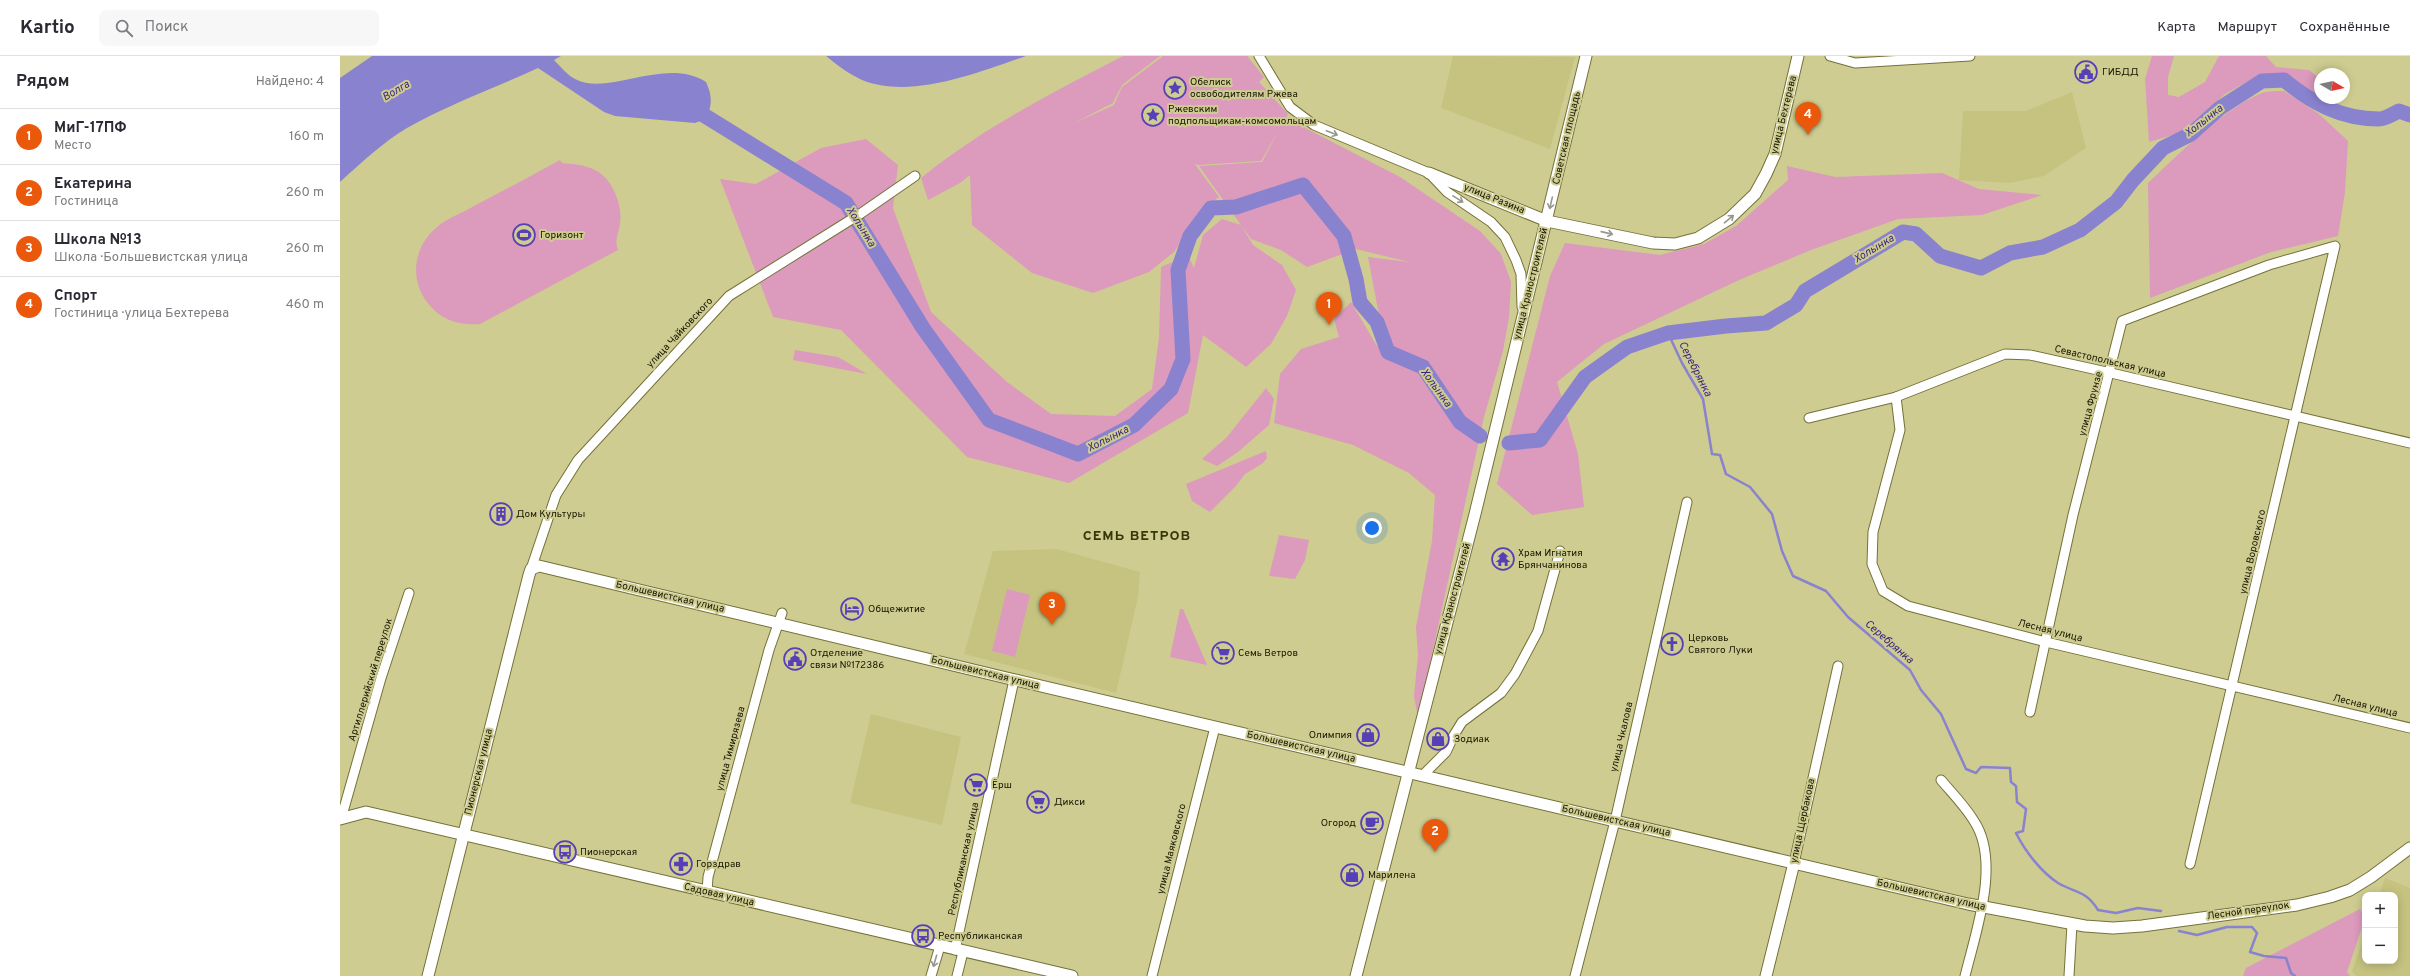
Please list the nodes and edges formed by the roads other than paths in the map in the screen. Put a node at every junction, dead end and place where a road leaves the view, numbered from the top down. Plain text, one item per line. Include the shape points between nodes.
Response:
1 (1259, 56) edge
2 (1586, 56) edge
3 (1798, 56) edge
4 (1830, 56) edge
5 (1970, 56) edge
6 (1429, 173) junction
7 (915, 176) dead end
8 (1755, 194) joint
9 (1547, 221) junction
10 (2335, 246) joint
11 (1520, 333) junction
12 (2110, 373) junction
13 (1896, 397) junction
14 (2296, 417) junction
15 (1810, 418) dead end
16 (2410, 444) edge
17 (1687, 502) dead end
18 (1560, 551) dead end
19 (531, 569) junction
20 (409, 593) dead end
21 (780, 618) junction
22 (2046, 642) junction
23 (1838, 666) dead end
24 (1014, 680) junction
25 (2233, 685) junction
26 (2030, 712) dead end
27 (1214, 727) junction
28 (2410, 728) edge
29 (1408, 772) junction
30 (1422, 776) junction
31 (1941, 780) dead end
32 (342, 806) edge
33 (366, 812) junction
34 (340, 819) edge
35 (1614, 821) junction
36 (463, 835) junction
37 (2410, 848) edge
38 (1794, 863) junction
39 (2190, 864) dead end
40 (707, 892) junction
41 (1981, 907) junction
42 (2072, 924) junction
43 (940, 946) junction
44 (959, 951) junction
45 (428, 976) edge
46 (931, 976) edge
47 (957, 976) edge
48 (1072, 976) edge
49 (1152, 976) edge
50 (1356, 976) edge
51 (1574, 976) edge
52 (1766, 976) edge
53 (1965, 976) edge
54 (2069, 976) edge

1 -> 6 street, улица Разина via 1290,107 1314,125
2 -> 9 street, Советская площадь
3 - 8 street, улица Бехтерева via 1775,154
4 - 5 street via 1855,63
6 - 9 street, улица Разина
6 -> 11 street via 1447,192 1481,213 1505,237 1521,274
7 - 19 street, улица Чайковского via 860,214 729,296 578,460 556,495
9 -> 8 street, улица Разина via 1653,243 1675,244 1698,238 1714,230 1730,219
9 - 11 street, улица Краностроителей
10 - 12 street, улица Фрунзе via 2269,265 2122,321
10 - 14 street, улица Воровского
11 - 29 street, улица Краностроителей
12 - 13 street, Севастопольская улица via 2030,355 2005,354
12 - 14 street, Севастопольская улица
12 - 22 street, улица Фрунзе via 2073,515
13 - 15 street, Севастопольская улица
13 - 22 street, Лесная улица via 1900,430 1873,532 1872,564 1883,592 1908,606
14 - 16 street, Севастопольская улица
14 - 25 street, улица Воровского
17 - 35 street, улица Чкалова
18 - 30 street via 1538,631 1515,674 1501,693 1462,722 1446,752
19 - 21 street, Большевистская улица via 539,566
19 - 36 street, Пионерская улица
20 - 32 street, Артиллерийский переулок
21 - 24 street, Большевистская улица
21 - 40 street, улица Тимирязева via 708,877
22 - 25 street, Лесная улица
22 - 26 street, улица Фрунзе
23 - 38 street, улица Щербакова
24 - 27 street, Большевистская улица
24 - 44 street, Республиканская улица
25 - 28 street, Лесная улица
25 - 39 street, улица Воровского
27 - 29 street, Большевистская улица
27 - 49 street, улица Маяковского
29 - 30 street, Большевистская улица
29 - 50 street, улица Краностроителей
30 - 35 street, Большевистская улица
31 - 41 street via 1974,821 1985,845 1986,869
32 - 33 street
32 - 34 street, Артиллерийский переулок
33 - 34 street
33 - 36 street, Садовая улица
35 - 38 street, Большевистская улица
35 - 51 street, улица Чкалова
36 - 40 street, Садовая улица
36 - 45 street, Пионерская улица
37 - 42 street, Лесной переулок via 2350,890 2298,904 2142,926 2113,928
38 - 41 street, Большевистская улица
38 - 52 street, улица Щербакова
40 - 43 street, Садовая улица
41 - 42 street, Большевистская улица
41 - 53 street
42 - 54 street
43 - 44 street, Садовая улица
43 -> 46 street
44 - 47 street, Республиканская улица
44 - 48 street, Садовая улица

